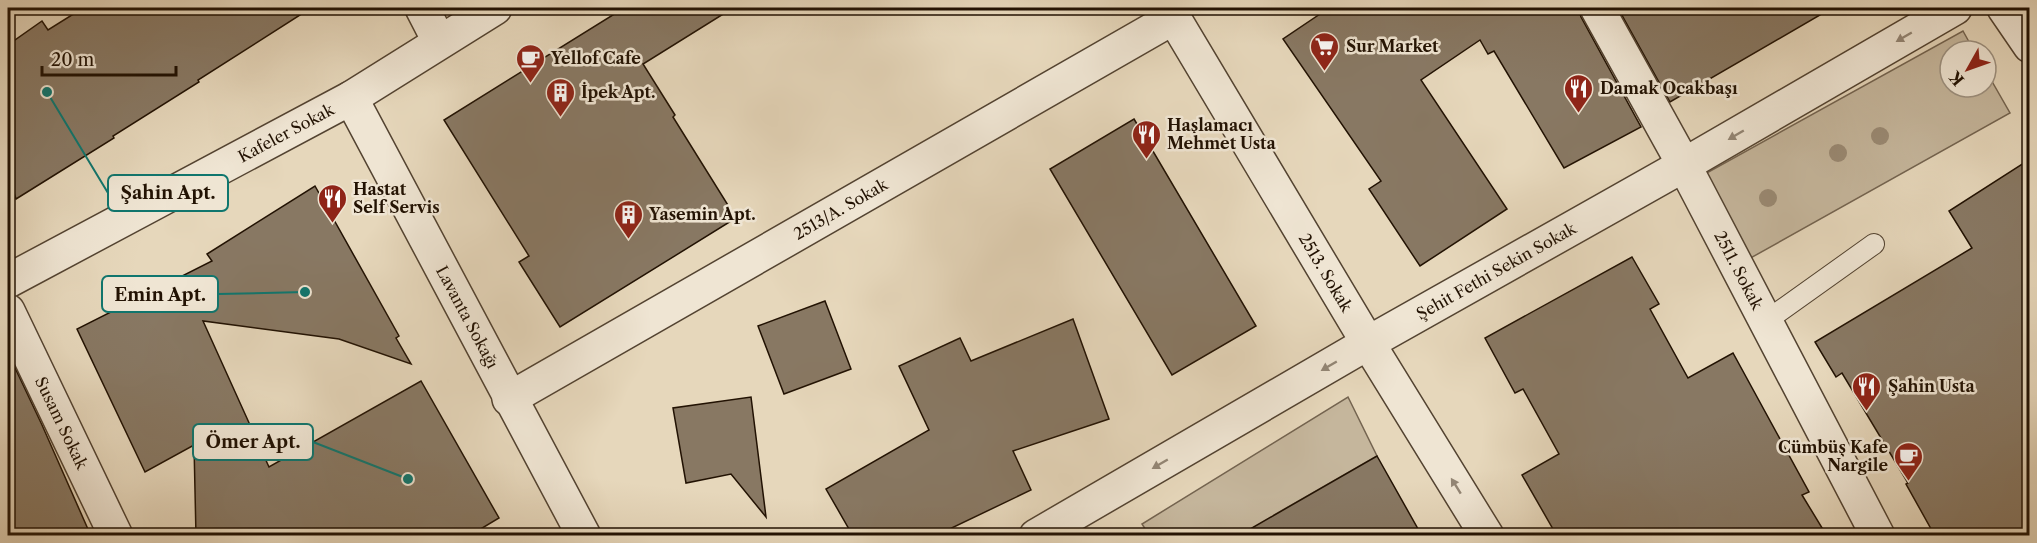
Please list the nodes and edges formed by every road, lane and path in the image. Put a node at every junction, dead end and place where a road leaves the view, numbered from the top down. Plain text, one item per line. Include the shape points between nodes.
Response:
1 (422, 8) edge
2 (495, 8) edge
3 (1597, 8) edge
4 (1955, 8) edge
5 (2004, 8) edge
6 (1170, 13) edge
7 (440, 41) junction
8 (2030, 46) edge
9 (351, 98) junction
10 (1684, 165) junction
11 (1874, 243) dead end
12 (8, 281) edge
13 (8, 311) edge
14 (1766, 321) junction
15 (1368, 344) junction
16 (509, 399) junction
17 (1082, 525) edge
18 (116, 536) edge
19 (584, 536) edge
20 (1036, 536) edge
21 (1487, 536) edge
22 (1878, 536) edge

1 - 7 street
2 - 7 street, Kafeler Sokak
3 - 10 street, 2511. Sokak
4 -> 10 street, Şehit Fethi Sekin Sokak
5 - 8 street
6 - 15 street, 2513. Sokak
6 - 16 street, 2513/A. Sokak
7 - 9 street, Kafeler Sokak
9 - 12 street, Kafeler Sokak
9 - 16 street, Lavanta Sokağı
10 - 14 street, 2511. Sokak
10 - 15 street, Şehit Fethi Sekin Sokak
11 - 14 lane
13 - 18 street, Susam Sokak
14 - 22 street, 2511. Sokak
15 -> 17 street, Şehit Fethi Sekin Sokak
21 -> 15 street, 2513. Sokak
16 - 19 street, Lavanta Sokağı
17 - 20 street, Şehit Fethi Sekin Sokak

